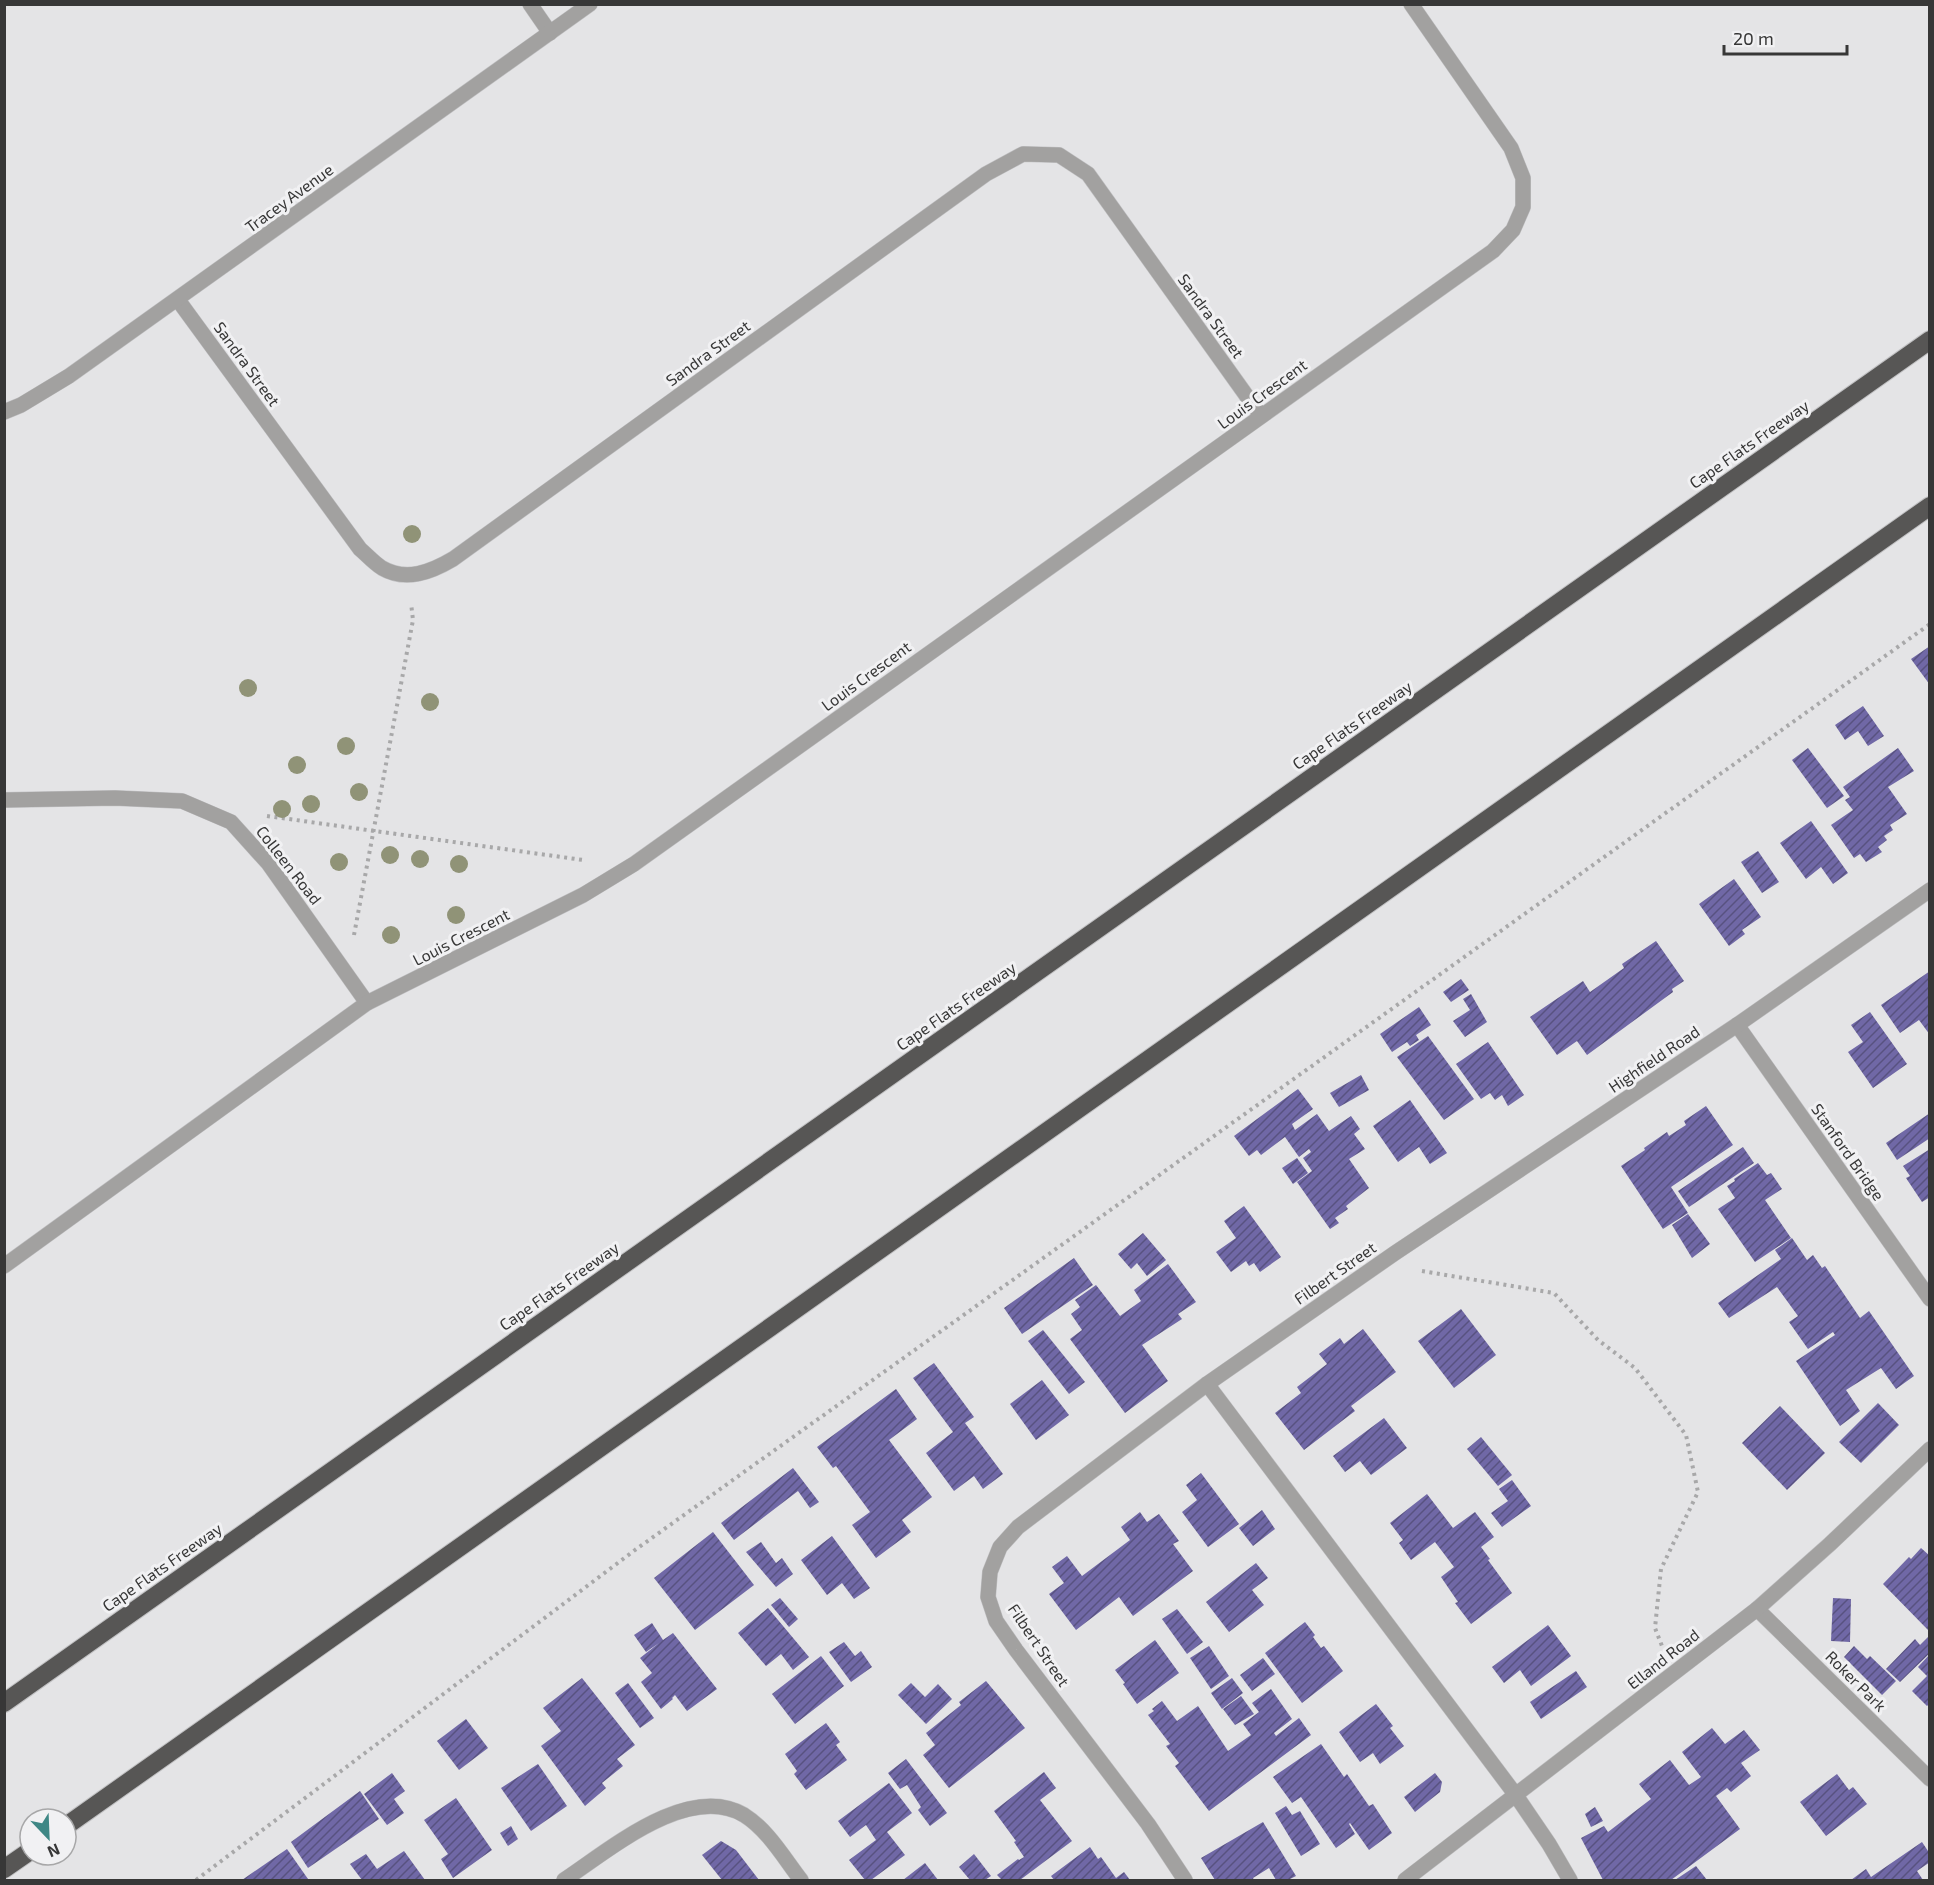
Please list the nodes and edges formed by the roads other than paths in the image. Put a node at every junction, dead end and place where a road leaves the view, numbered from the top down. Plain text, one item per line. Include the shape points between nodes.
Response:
1 (530, 4) edge
2 (590, 4) edge
3 (1411, 4) edge
4 (550, 33) junction
5 (178, 300) junction
6 (1929, 340) edge
7 (4, 412) edge
8 (1261, 416) junction
9 (1929, 506) edge
10 (4, 801) edge
11 (1929, 890) edge
12 (367, 1003) junction
13 (1737, 1025) junction
14 (1395, 1253) joint
15 (4, 1266) edge
16 (1929, 1299) edge
17 (1207, 1384) junction
18 (1929, 1449) edge
19 (1757, 1609) junction
20 (4, 1703) edge
21 (1929, 1779) edge
22 (1515, 1794) junction
23 (78, 1817) edge
24 (18, 1859) edge
25 (4, 1869) edge
26 (564, 1881) edge
27 (801, 1881) edge
28 (1185, 1881) edge
29 (1405, 1881) edge
30 (1570, 1881) edge

1 - 4 street
2 - 4 street, Tracey Avenue
3 - 8 street, Louis Crescent via 1511,148 1523,178 1522,207 1513,230 1493,251
4 - 5 street, Tracey Avenue
5 - 7 street, Tracey Avenue via 69,376
5 - 8 street, Sandra Street via 360,549 382,569 408,576 432,571 453,559 986,174 1023,154 1059,155 1088,174
6 - 20 highway, Cape Flats Freeway
8 - 12 street, Louis Crescent via 634,864 583,895
9 - 23 highway
10 - 12 street, Colleen Road via 182,801 231,822 268,863
11 - 13 street, Highfield Road
12 - 15 street, Louis Crescent
13 - 14 street, Highfield Road
13 - 16 street, Stanford Bridge
14 - 17 street, Filbert Street
17 - 22 street
17 - 28 street, Filbert Street via 1018,1527 1000,1547 990,1572 988,1597 996,1621 1016,1650 1148,1824
18 - 19 street, Elland Road
19 - 21 street, Roker Park
19 - 22 street, Elland Road
22 - 29 street, Elland Road
22 - 30 street
24 - 25 highway
26 - 27 street via 649,1824 685,1809 715,1806 743,1814 762,1830

